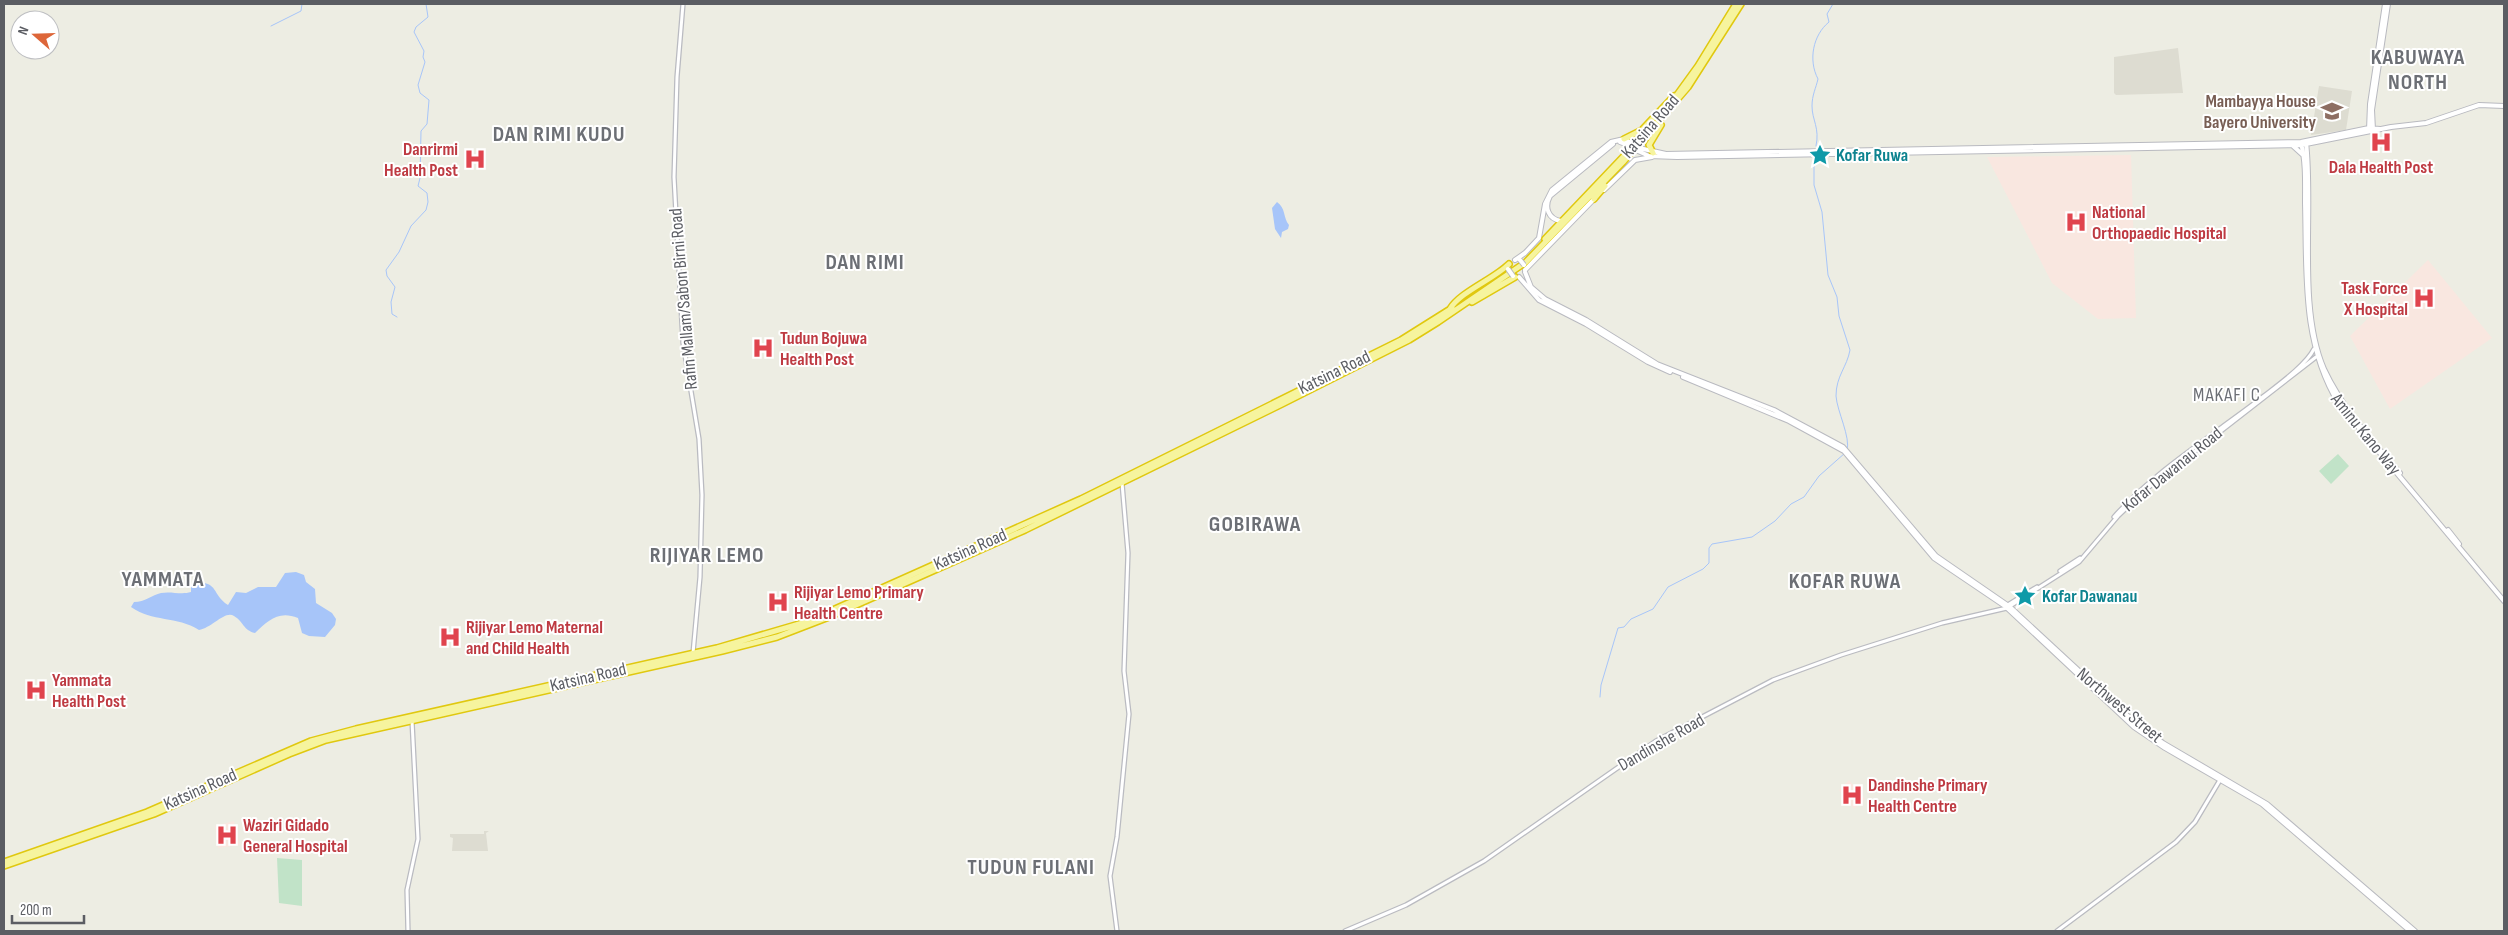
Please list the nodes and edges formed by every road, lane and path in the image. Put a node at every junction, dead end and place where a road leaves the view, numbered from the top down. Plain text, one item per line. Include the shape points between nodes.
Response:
1 (683, 4) edge
2 (1736, 4) edge
3 (1741, 4) edge
4 (2386, 4) edge
5 (1679, 96) junction
6 (2504, 106) edge
7 (2369, 120) junction
8 (2362, 130) junction
9 (2371, 130) junction
10 (1624, 139) junction
11 (2304, 143) junction
12 (2313, 143) junction
13 (1632, 145) junction
14 (2214, 145) junction
15 (2292, 145) junction
16 (1631, 154) junction
17 (1654, 154) junction
18 (2305, 154) junction
19 (1594, 199) junction
20 (1561, 221) junction
21 (1517, 260) junction
22 (1509, 267) junction
23 (2308, 268) junction
24 (1525, 269) junction
25 (1515, 276) junction
26 (1450, 312) junction
27 (2314, 349) junction
28 (2316, 357) junction
29 (2338, 398) junction
30 (1846, 451) junction
31 (1122, 483) junction
32 (2067, 568) junction
33 (2504, 597) edge
34 (2504, 601) edge
35 (2007, 607) junction
36 (693, 653) junction
37 (412, 720) junction
38 (2220, 780) junction
39 (4, 862) edge
40 (4, 866) edge
41 (408, 931) edge
42 (1117, 931) edge
43 (1345, 931) edge
44 (2057, 931) edge
45 (2410, 931) edge
46 (2415, 931) edge

1 - 36 street, Rafin Mallam/Sabon Birni Road via 674,177 683,342 699,438 702,495 700,577
2 - 5 highway, Katsina Road
3 - 5 highway, Katsina Road via 1707,60
4 - 7 main road
4 - 9 main road
5 - 10 highway via 1670,99 1642,130
5 - 16 highway, Katsina Road
5 - 17 highway via 1677,106 1651,140 1649,145
5 - 20 highway, Katsina Road
6 - 9 main road via 2479,105 2426,123
7 - 8 main road
7 - 9 main road
8 - 9 main road
8 - 11 main road
9 - 12 main road
10 - 13 main road
10 - 21 main road via 1601,149 1549,194 1539,238
11 - 12 main road
11 - 14 main road
11 - 15 main road
11 - 18 main road, Aminu Kano Way
12 - 18 main road
13 - 17 main road, bridge
13 - 20 main road via 1620,142 1611,146 1554,192 1548,199 1547,209 1552,217
14 - 15 main road
14 - 17 main road
15 - 18 main road
16 - 19 highway
16 - 26 highway, Katsina Road via 1526,262
17 - 19 main road via 1631,163
18 - 23 main road, Aminu Kano Way
19 - 24 main road
20 - 26 highway, Katsina Road via 1523,261
21 - 22 main road
21 - 24 main road, bridge
22 - 25 main road, bridge
22 - 26 highway via 1462,297
23 - 27 main road, Aminu Kano Way via 2308,310
23 - 29 main road, Aminu Kano Way via 2318,351
24 - 25 main road
24 - 30 main road via 1531,287 1545,299 1650,360 1774,410
25 - 26 highway via 1462,310
25 - 30 main road via 1539,300 1656,366 1781,418
26 - 31 highway, Katsina Road via 1409,340
26 - 36 highway, Katsina Road via 1401,340 1036,521 806,622
27 - 28 main road, Aminu Kano Way
27 - 32 street, Kofar Dawanau Road via 2310,357 2276,387 2131,499 2080,558
28 - 29 main road, Aminu Kano Way
28 - 32 street, Kofar Dawanau Road via 2145,490 2104,531 2082,559
29 - 33 main road, Aminu Kano Way
29 - 34 main road, Aminu Kano Way
30 - 35 main road, Northwest Street via 1936,556
31 - 37 highway, Katsina Road via 941,568 777,637
31 - 42 street via 1128,559 1124,672 1129,714 1110,876
32 - 35 street, Dandinshe Road
35 - 38 main road, Northwest Street via 2134,727
35 - 43 street, Dandinshe Road via 1855,650 1773,680 1656,741 1484,861 1406,905
35 - 46 main road, Northwest Street via 2131,719 2163,743 2267,804
36 - 39 highway, Katsina Road via 318,738 147,812
37 - 40 highway, Katsina Road via 305,747 154,814
37 - 41 street via 418,839 407,890
38 - 44 street via 2195,822 2176,842
38 - 45 main road, Northwest Street via 2270,810

